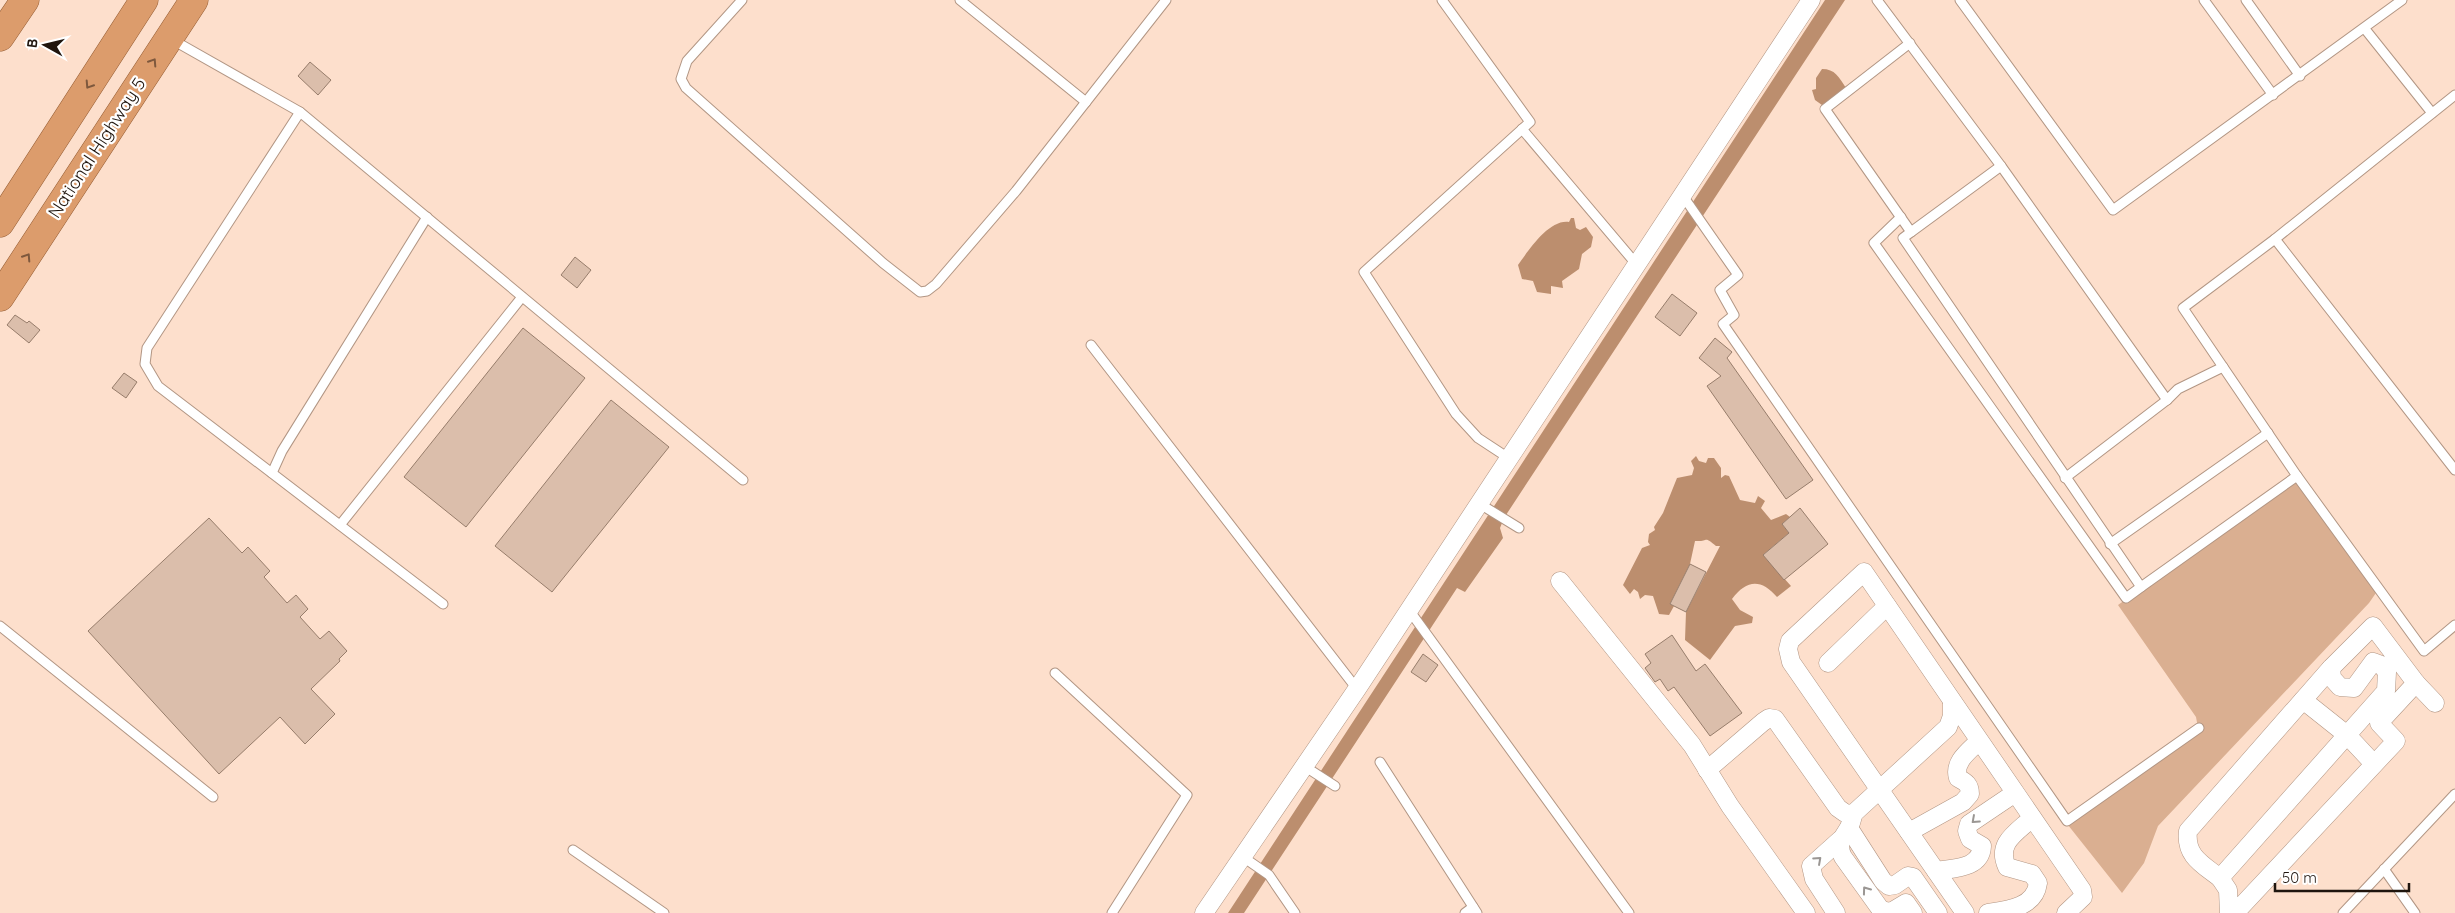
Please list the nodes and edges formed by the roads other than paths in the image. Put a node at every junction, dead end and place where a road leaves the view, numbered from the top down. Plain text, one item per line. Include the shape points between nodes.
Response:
1 (25, 0) edge
2 (144, 0) edge
3 (194, 0) edge
4 (742, 0) edge
5 (960, 0) edge
6 (1166, 0) edge
7 (1442, 0) edge
8 (1811, 0) edge
9 (1877, 0) edge
10 (1960, 0) edge
11 (2204, 0) edge
12 (2246, 0) edge
13 (2402, 0) edge
14 (2365, 29) junction
15 (0, 37) edge
16 (168, 38) junction
17 (1910, 43) junction
18 (2300, 76) junction
19 (2273, 95) junction
20 (2455, 95) edge
21 (1086, 102) junction
22 (300, 112) junction
23 (2432, 113) junction
24 (1522, 129) junction
25 (2001, 166) junction
26 (1686, 202) junction
27 (427, 217) junction
28 (1901, 218) junction
29 (0, 223) edge
30 (1911, 232) junction
31 (2275, 239) junction
32 (1637, 264) junction
33 (522, 297) junction
34 (0, 298) edge
35 (1091, 345) dead end
36 (2223, 367) junction
37 (2167, 400) junction
38 (2268, 433) junction
39 (1510, 459) junction
40 (2455, 470) edge
41 (272, 473) junction
42 (2297, 476) junction
43 (2065, 478) junction
44 (743, 480) dead end
45 (1486, 507) junction
46 (340, 525) junction
47 (1519, 528) dead end
48 (2110, 544) junction
49 (1560, 581) dead end
50 (2141, 588) junction
51 (443, 604) dead end
52 (1887, 606) junction
53 (1413, 617) junction
54 (2455, 624) edge
55 (0, 626) edge
56 (1828, 663) dead end
57 (2331, 668) junction
58 (1055, 673) dead end
59 (2416, 683) junction
60 (1357, 689) junction
61 (2303, 700) junction
62 (1952, 701) junction
63 (2435, 703) dead end
64 (1948, 727) junction
65 (2198, 728) dead end
66 (2347, 735) junction
67 (1975, 736) junction
68 (1380, 762) dead end
69 (2374, 764) junction
70 (1707, 770) junction
71 (1311, 771) junction
72 (1333, 784) dead end
73 (1881, 790) junction
74 (2015, 793) junction
75 (2455, 794) edge
76 (213, 796) dead end
77 (2032, 818) junction
78 (1847, 828) junction
79 (1909, 832) junction
80 (573, 850) dead end
81 (1243, 857) junction
82 (2384, 869) junction
83 (1936, 871) junction
84 (2220, 878) junction
85 (1475, 910) edge
86 (664, 913) edge
87 (1112, 913) edge
88 (1204, 913) edge
89 (1295, 913) edge
90 (1465, 913) edge
91 (1628, 913) edge
92 (1806, 913) edge
93 (1836, 913) edge
94 (1913, 913) edge
95 (1938, 913) edge
96 (1965, 913) edge
97 (1988, 913) edge
98 (2066, 913) edge
99 (2229, 913) edge
100 (2235, 913) edge
101 (2343, 913) edge
102 (2415, 913) edge

1 - 15 highway
2 -> 29 highway
3 - 16 highway, National Highway 5
4 - 21 lane via 687,61 681,79 686,88 920,292 936,284 1016,191
5 - 21 lane
6 - 21 lane
7 - 24 lane via 1530,122
8 - 26 street
9 - 17 lane
10 - 19 lane via 2113,210
11 - 19 lane
12 - 18 lane
13 - 14 lane
14 - 18 lane
14 - 23 lane
16 - 22 lane
34 -> 16 highway, National Highway 5
17 - 25 lane
17 - 28 lane via 1825,109
18 - 19 lane
20 - 23 lane
22 - 27 lane
22 - 41 lane via 147,348 145,364 158,386
23 - 31 lane
24 - 32 lane
24 - 39 lane via 1364,272 1456,414 1478,438
25 - 30 lane
25 - 37 lane
26 - 32 street
26 - 65 lane via 1738,275 1720,290 1734,315 1723,324 2067,821
27 - 33 lane
27 - 41 lane
28 - 30 lane
28 - 50 lane via 1874,243 2126,598
30 - 43 lane via 1903,238
31 - 36 lane via 2183,308
31 - 40 lane
32 - 39 street
33 - 44 lane
33 - 46 lane
35 - 60 lane
36 - 37 lane via 2178,389
36 - 38 lane
37 - 43 lane
38 - 42 lane
38 - 48 lane
39 - 45 street
41 - 46 lane
42 - 50 lane
42 - 54 lane via 2424,651
43 - 48 lane
45 - 47 lane
45 - 53 street
46 - 51 lane
48 - 50 lane
49 - 70 street via 1692,745
52 - 56 street
52 - 62 street
52 - 73 street via 1864,572 1790,641 1788,649 1791,662
53 - 60 street
53 - 91 lane
55 - 76 lane
57 - 59 street via 2373,626
57 - 61 street
57 - 66 street via 2332,678 2340,687 2354,688 2373,662 2386,672 2386,691
58 - 87 lane via 1187,795
59 - 63 street
59 - 69 street via 2378,722 2396,741
60 - 71 street
61 - 66 street
61 - 84 street via 2188,831 2187,844 2195,857
62 - 64 street
62 - 67 street
64 - 67 street via 1961,726
64 - 73 street
66 - 69 street
66 - 84 street
67 - 74 street
67 - 79 street via 1956,771 1958,778 1970,788 1970,794 1963,802
68 - 85 lane
69 - 100 street
70 - 78 street via 1763,722 1775,719 1838,808 1845,812
70 - 92 street
71 - 72 lane
71 - 81 street
73 - 78 street
73 - 79 street
74 - 77 street
74 -> 83 street via 1969,824 1970,838 1982,846 1978,860
75 - 82 lane
77 - 97 street via 2009,840 2003,849 2003,857 2007,867 2032,874 2038,883 2037,892 2024,904
77 - 98 street via 2082,890 2083,897
93 -> 78 street via 1814,879 1811,866
94 -> 78 street via 1906,903 1891,912 1881,910 1838,848
78 - 95 street via 1888,886 1908,876 1913,877
79 - 83 street
80 - 86 lane
81 - 88 street
81 - 89 lane via 1269,874
82 - 101 lane
82 - 102 lane
83 - 96 street
84 - 99 street via 2228,890
85 - 90 lane

